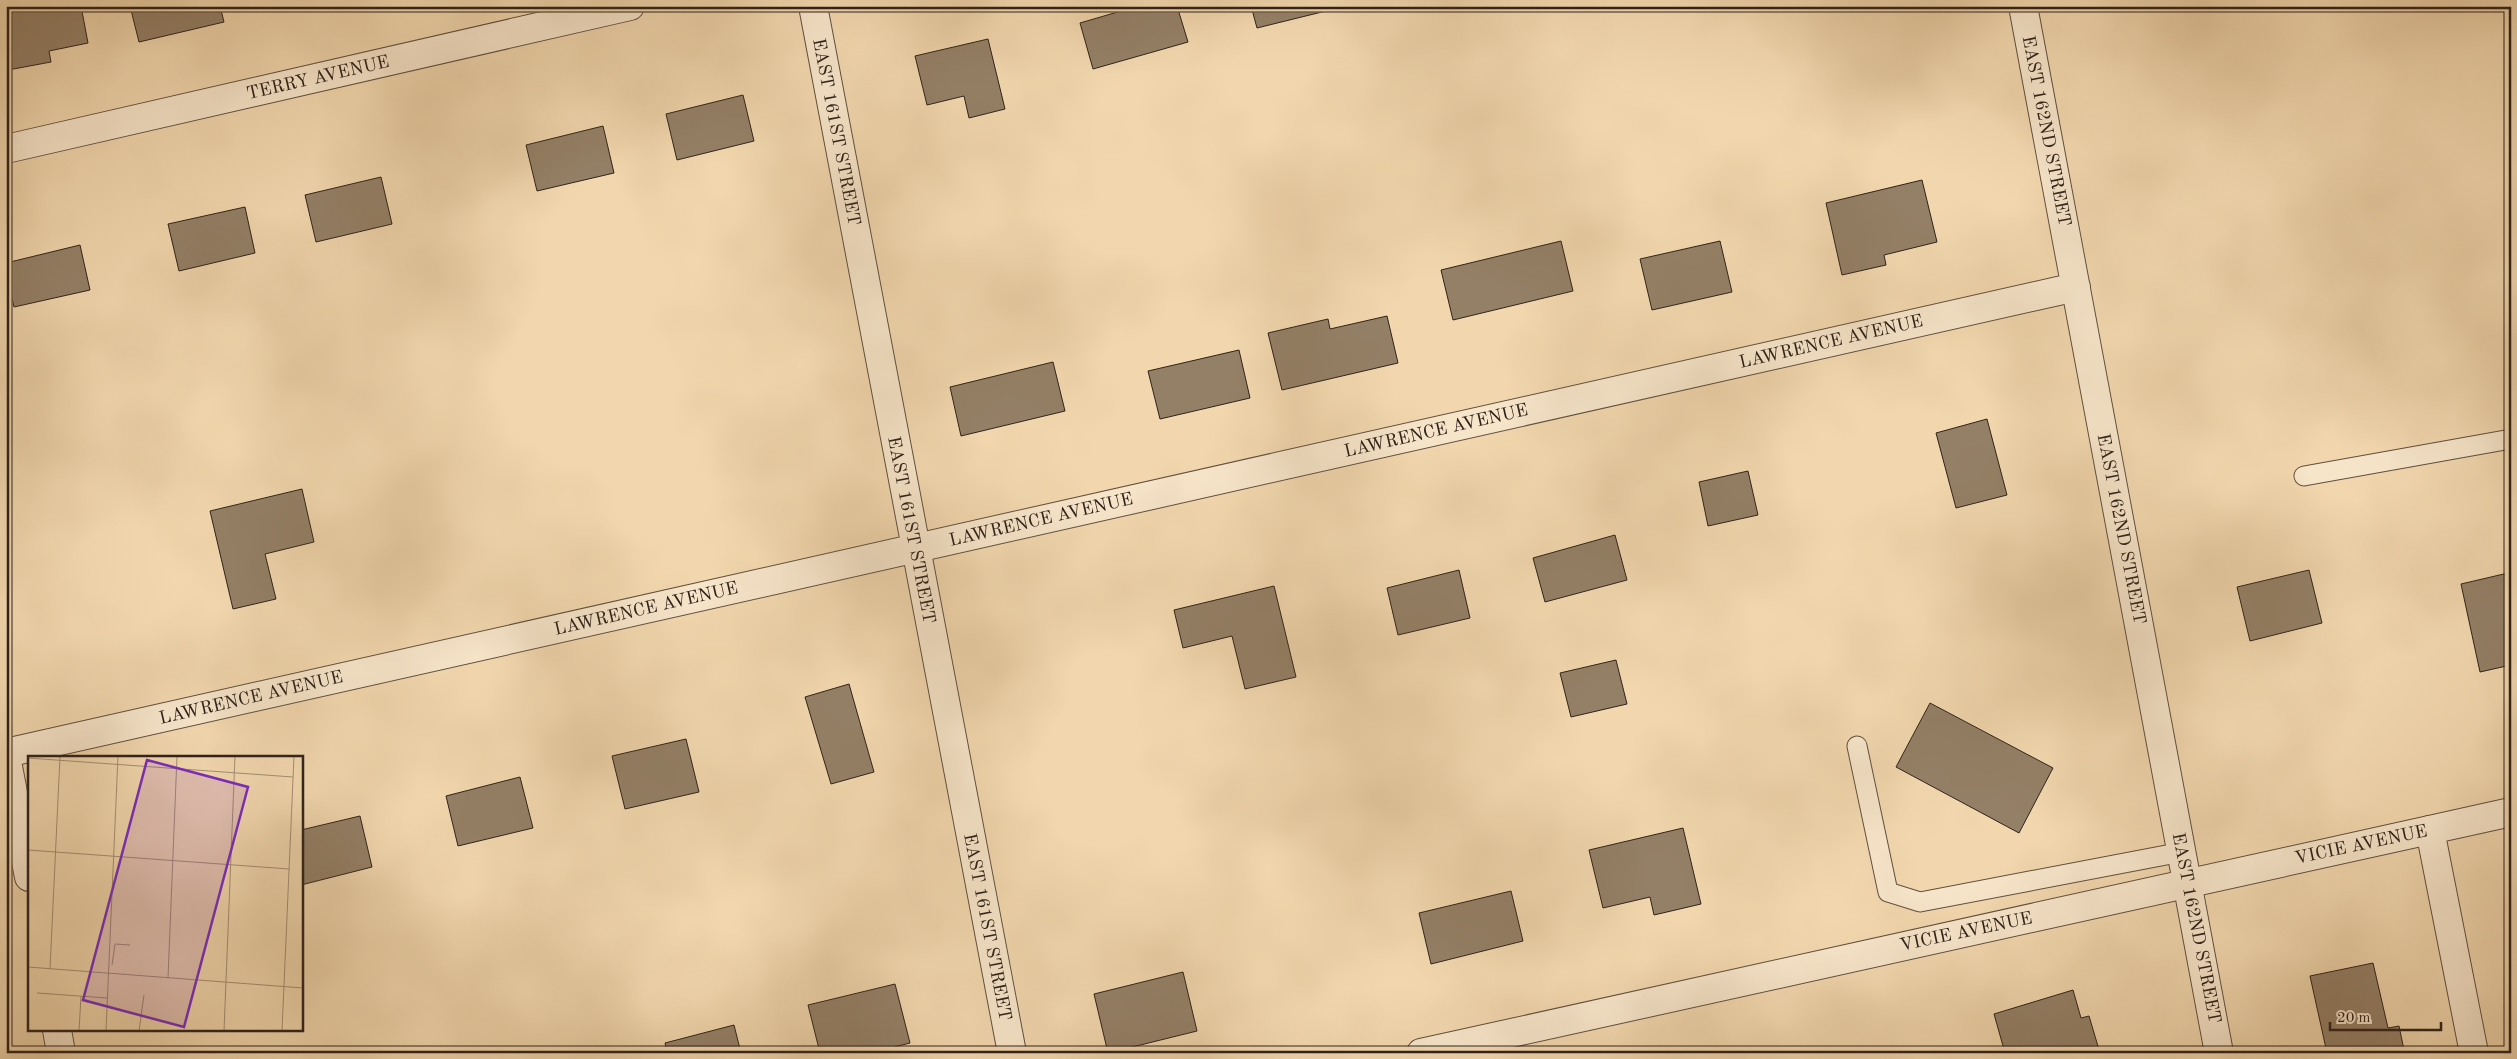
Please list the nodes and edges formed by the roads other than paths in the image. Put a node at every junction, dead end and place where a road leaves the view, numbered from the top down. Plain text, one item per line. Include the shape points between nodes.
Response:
1 (630, 6) edge
2 (813, 6) edge
3 (2023, 6) edge
4 (6, 149) edge
5 (2076, 287) junction
6 (2511, 439) edge
7 (2304, 476) dead end
8 (914, 549) junction
9 (1857, 746) dead end
10 (6, 755) edge
11 (2511, 812) edge
12 (2430, 830) junction
13 (2182, 852) junction
14 (28, 872) edge
15 (2187, 883) junction
16 (57, 1032) edge
17 (62, 1053) edge
18 (1012, 1053) edge
19 (1421, 1053) edge
20 (2219, 1053) edge
21 (2474, 1053) edge

1 - 4 street, TERRY AVENUE
2 - 8 street, EAST 161ST STREET
3 - 5 street, EAST 162ND STREET
5 - 8 street, LAWRENCE AVENUE
5 - 13 street, EAST 162ND STREET
6 - 7 lane
8 - 10 street, LAWRENCE AVENUE
8 - 18 street, EAST 161ST STREET
9 - 13 lane via 1888,892 1920,902
10 - 14 street
11 - 12 street, VICIE AVENUE
12 - 15 street, VICIE AVENUE
12 - 21 street
13 - 15 street, EAST 162ND STREET
15 - 19 street, VICIE AVENUE
15 - 20 street, EAST 162ND STREET
16 - 17 street

